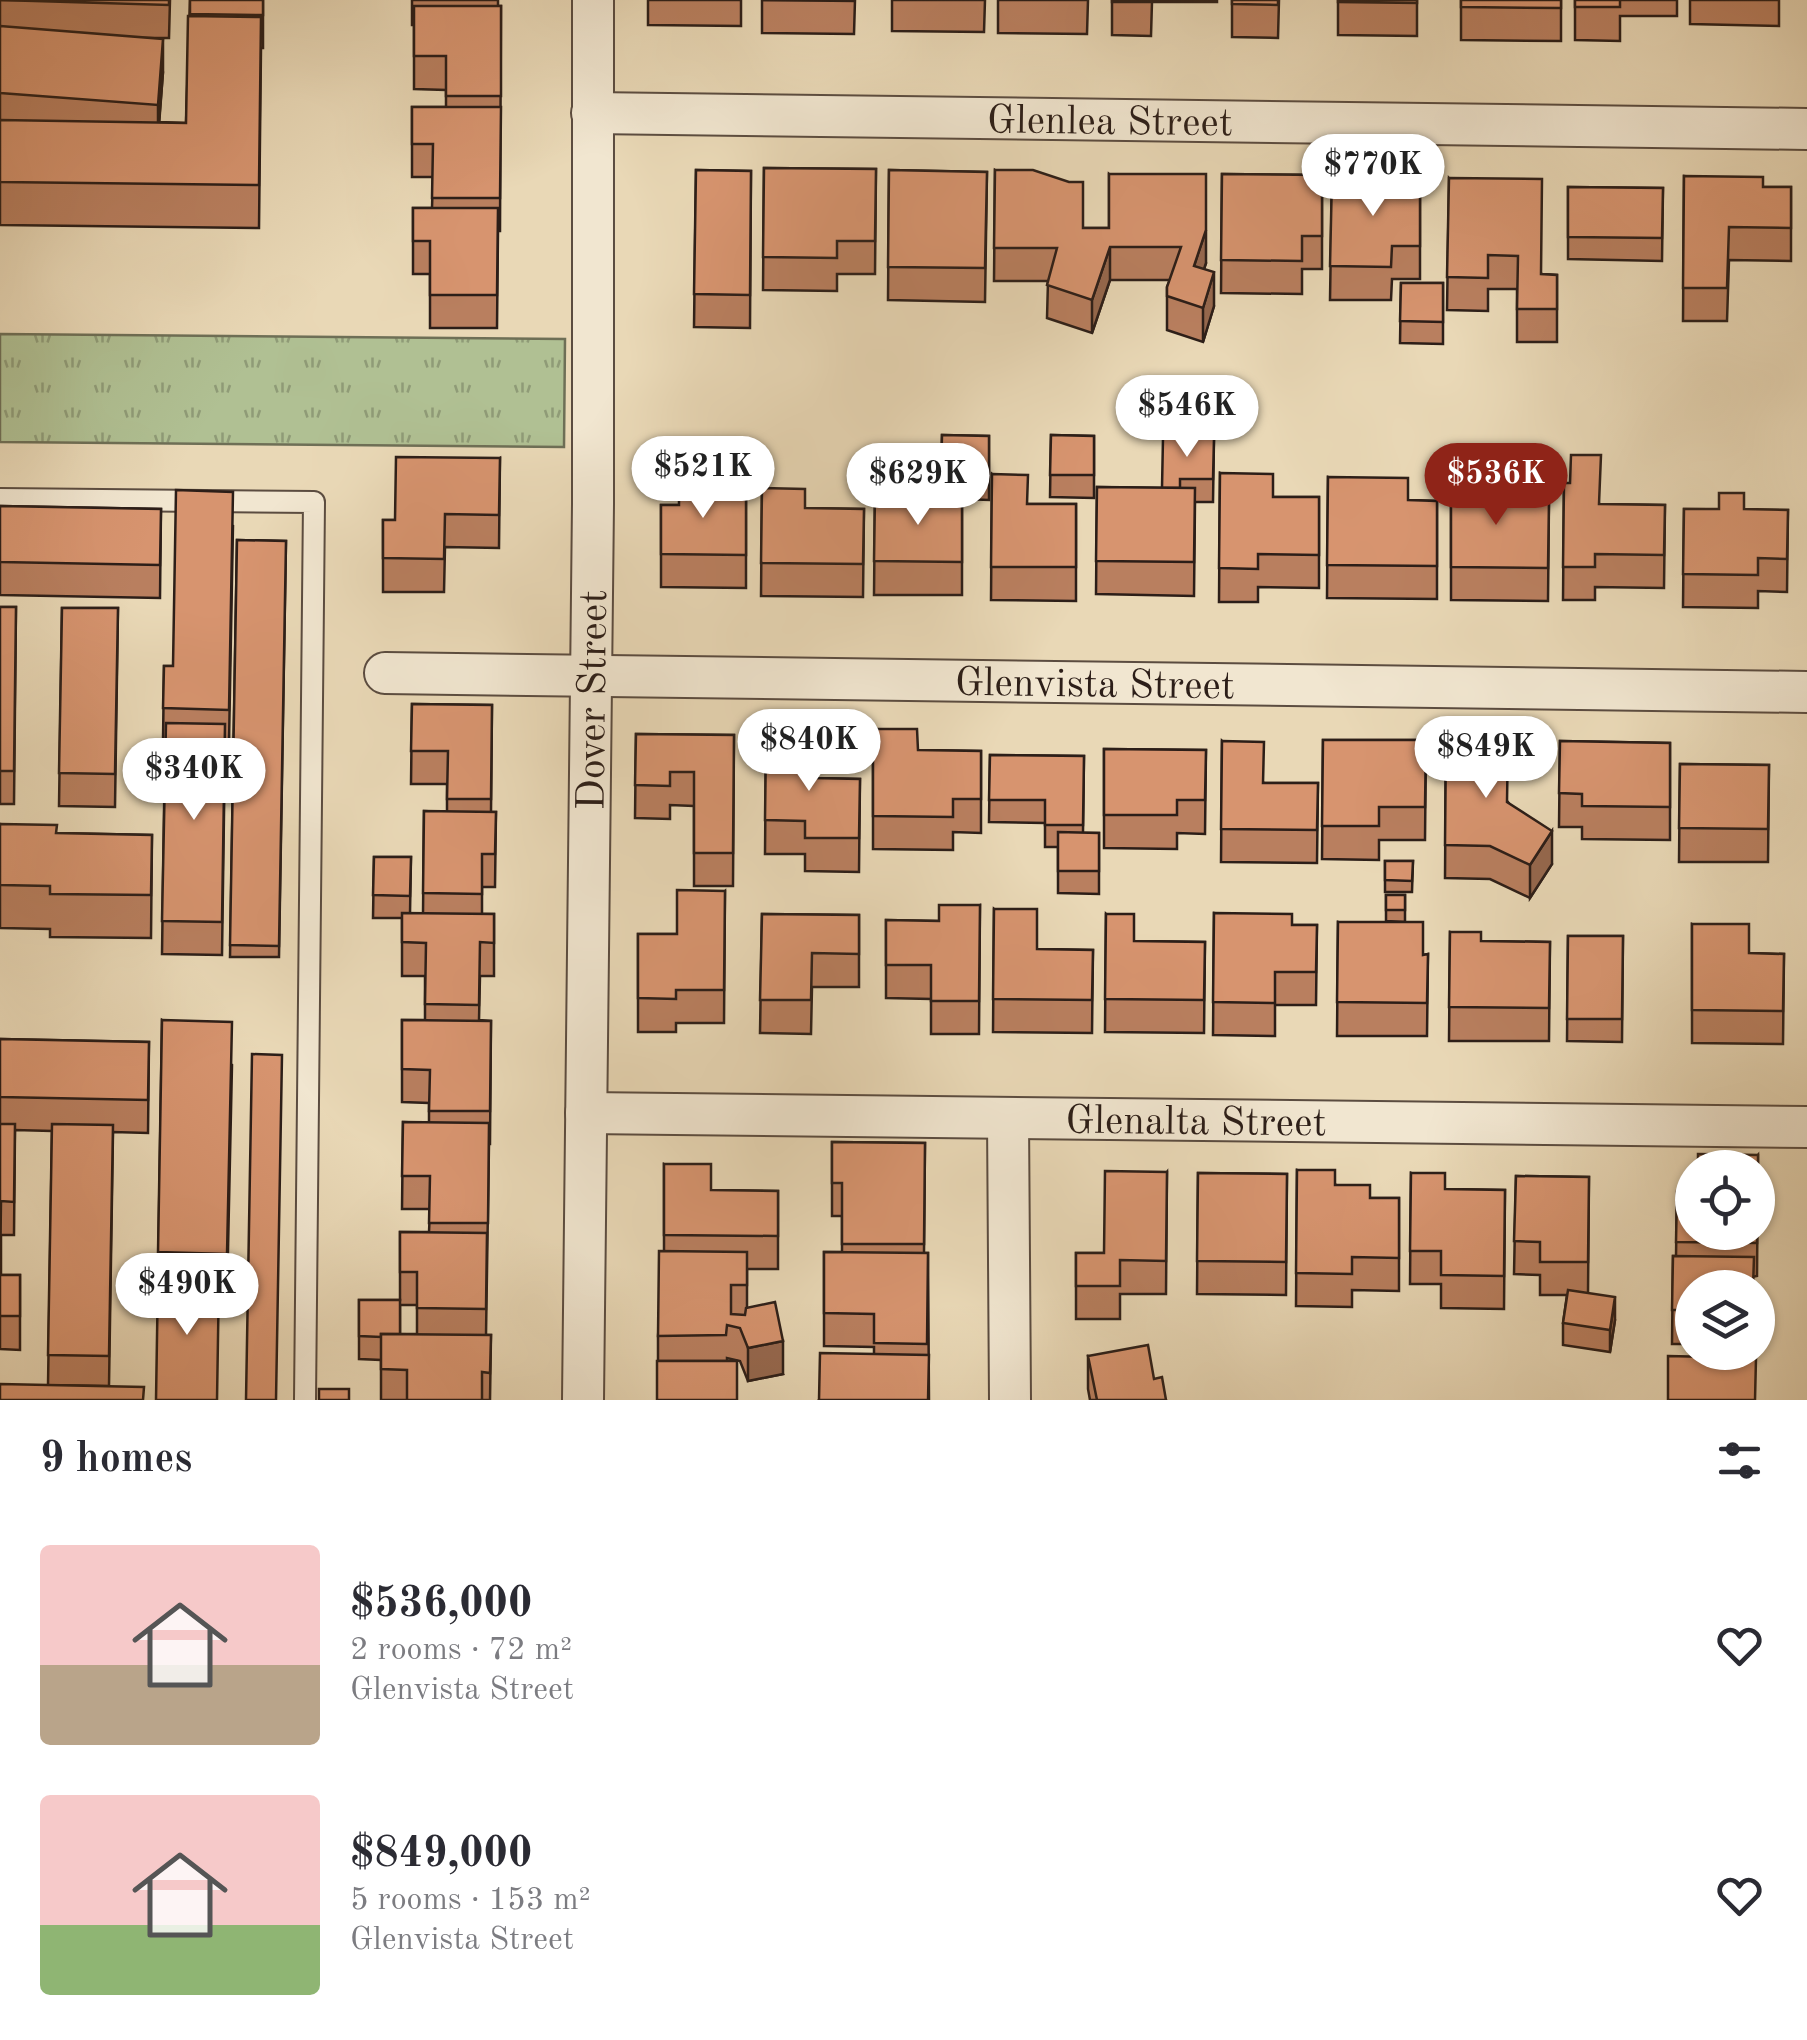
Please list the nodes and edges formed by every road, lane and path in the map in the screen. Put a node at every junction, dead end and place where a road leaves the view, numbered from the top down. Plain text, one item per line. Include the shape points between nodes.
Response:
1 (593, 0) edge
2 (592, 113) junction
3 (1807, 129) edge
4 (0, 498) edge
5 (385, 673) dead end
6 (592, 676) junction
7 (1807, 692) edge
8 (586, 1114) junction
9 (1008, 1118) junction
10 (1807, 1126) edge
11 (305, 1400) edge
12 (583, 1400) edge
13 (1010, 1400) edge

1 - 2 street, Dover Street
2 - 3 street, Glenlea Street
2 - 6 street, Dover Street
4 - 11 lane via 314,502
5 - 6 street, Glenvista Street
6 - 7 street, Glenvista Street
6 - 8 street, Dover Street
8 - 9 street, Glenalta Street
8 - 12 street, Dover Street
9 - 10 street, Glenalta Street
9 - 13 street

